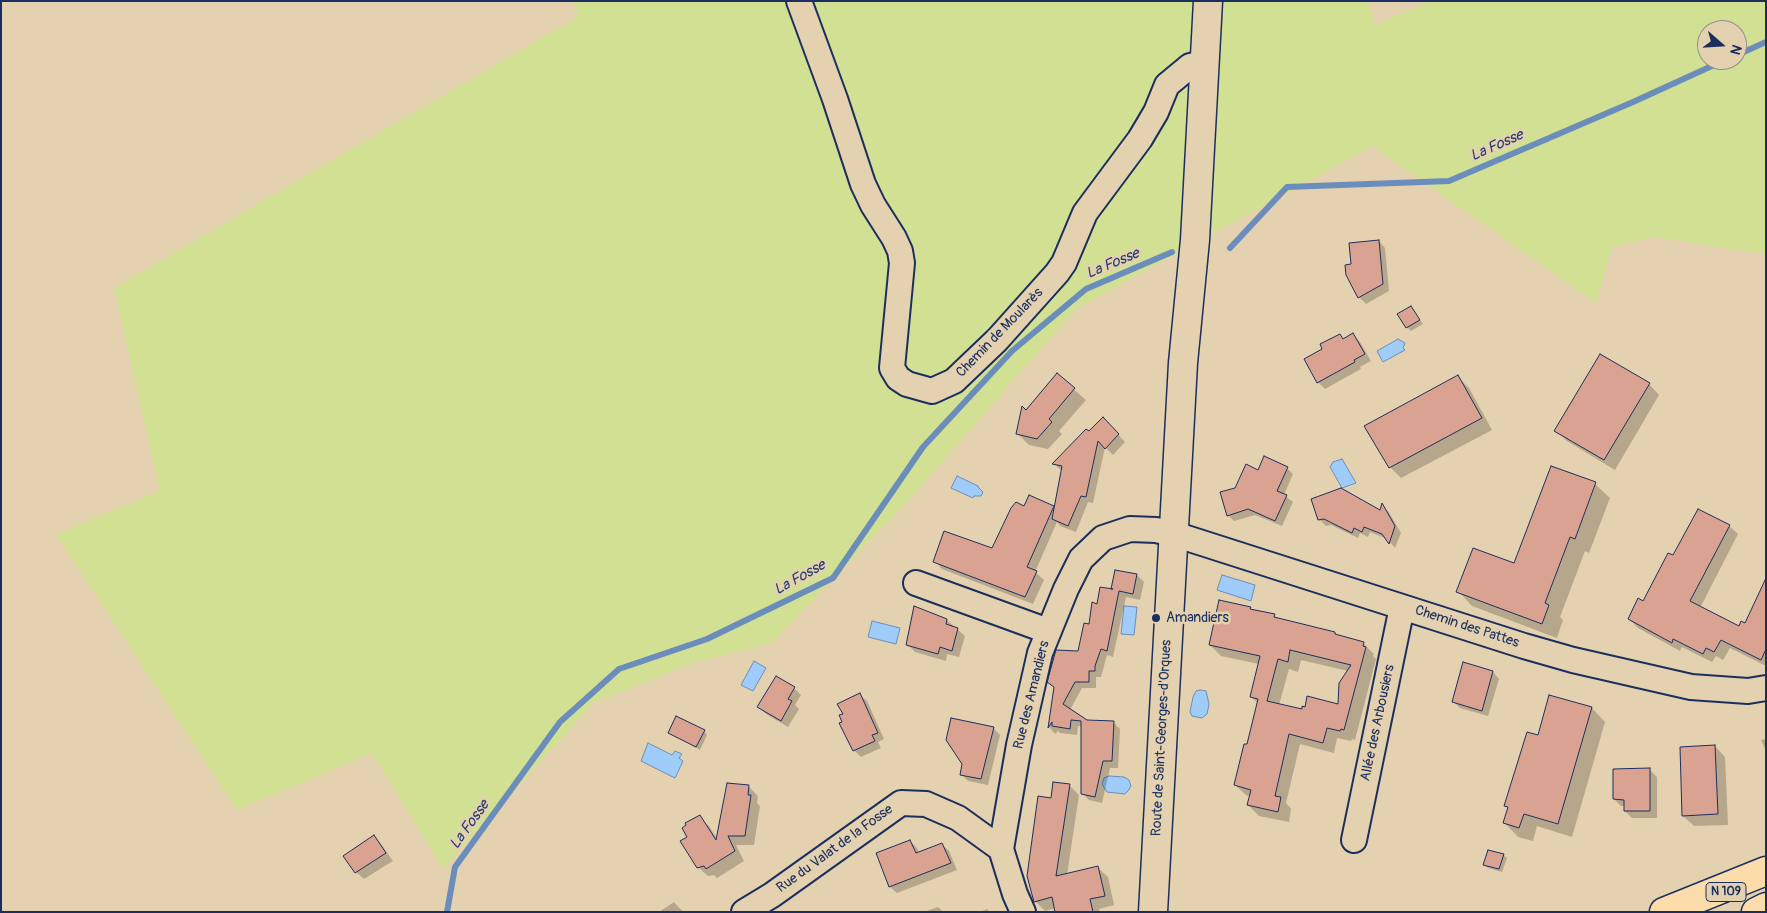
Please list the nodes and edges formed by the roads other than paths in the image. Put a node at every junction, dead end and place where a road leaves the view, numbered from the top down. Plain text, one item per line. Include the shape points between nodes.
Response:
1 (799, 1) edge
2 (1208, 1) edge
3 (1205, 63) junction
4 (1174, 534) junction
5 (916, 583) dead end
6 (1402, 606) junction
7 (1048, 631) junction
8 (1766, 688) edge
9 (1354, 840) dead end
10 (1002, 849) junction
11 (1766, 871) edge
12 (1766, 907) edge
13 (744, 912) edge
14 (1023, 912) edge
15 (1153, 912) edge
16 (1664, 912) edge
17 (1685, 912) edge
18 (1756, 912) edge

1 - 3 street, Chemin de Moularès via 863,184 900,251 902,263 892,368 907,384 932,391 954,381 997,340 1057,273 1085,213 1140,139 1167,85 1190,66
2 - 3 street, Route de Saint-Georges-d'Orques
3 - 4 street, Route de Saint-Georges-d'Orques
4 - 6 street, Chemin des Pattes
4 - 7 street, Rue des Amandiers via 1130,529 1103,538 1081,559
4 - 15 street, Route de Saint-Georges-d'Orques
5 - 7 street
6 - 8 street, Chemin des Pattes via 1565,658 1691,687 1748,691
6 - 9 street, Allée des Arbousiers
7 - 10 street, Rue des Amandiers via 1019,745
10 - 13 street, Rue du Valat de la Fosse via 958,818 926,804 901,803
10 - 14 street
11 - 16 highway
11 - 17 highway, N 109
12 - 18 highway, N 109

